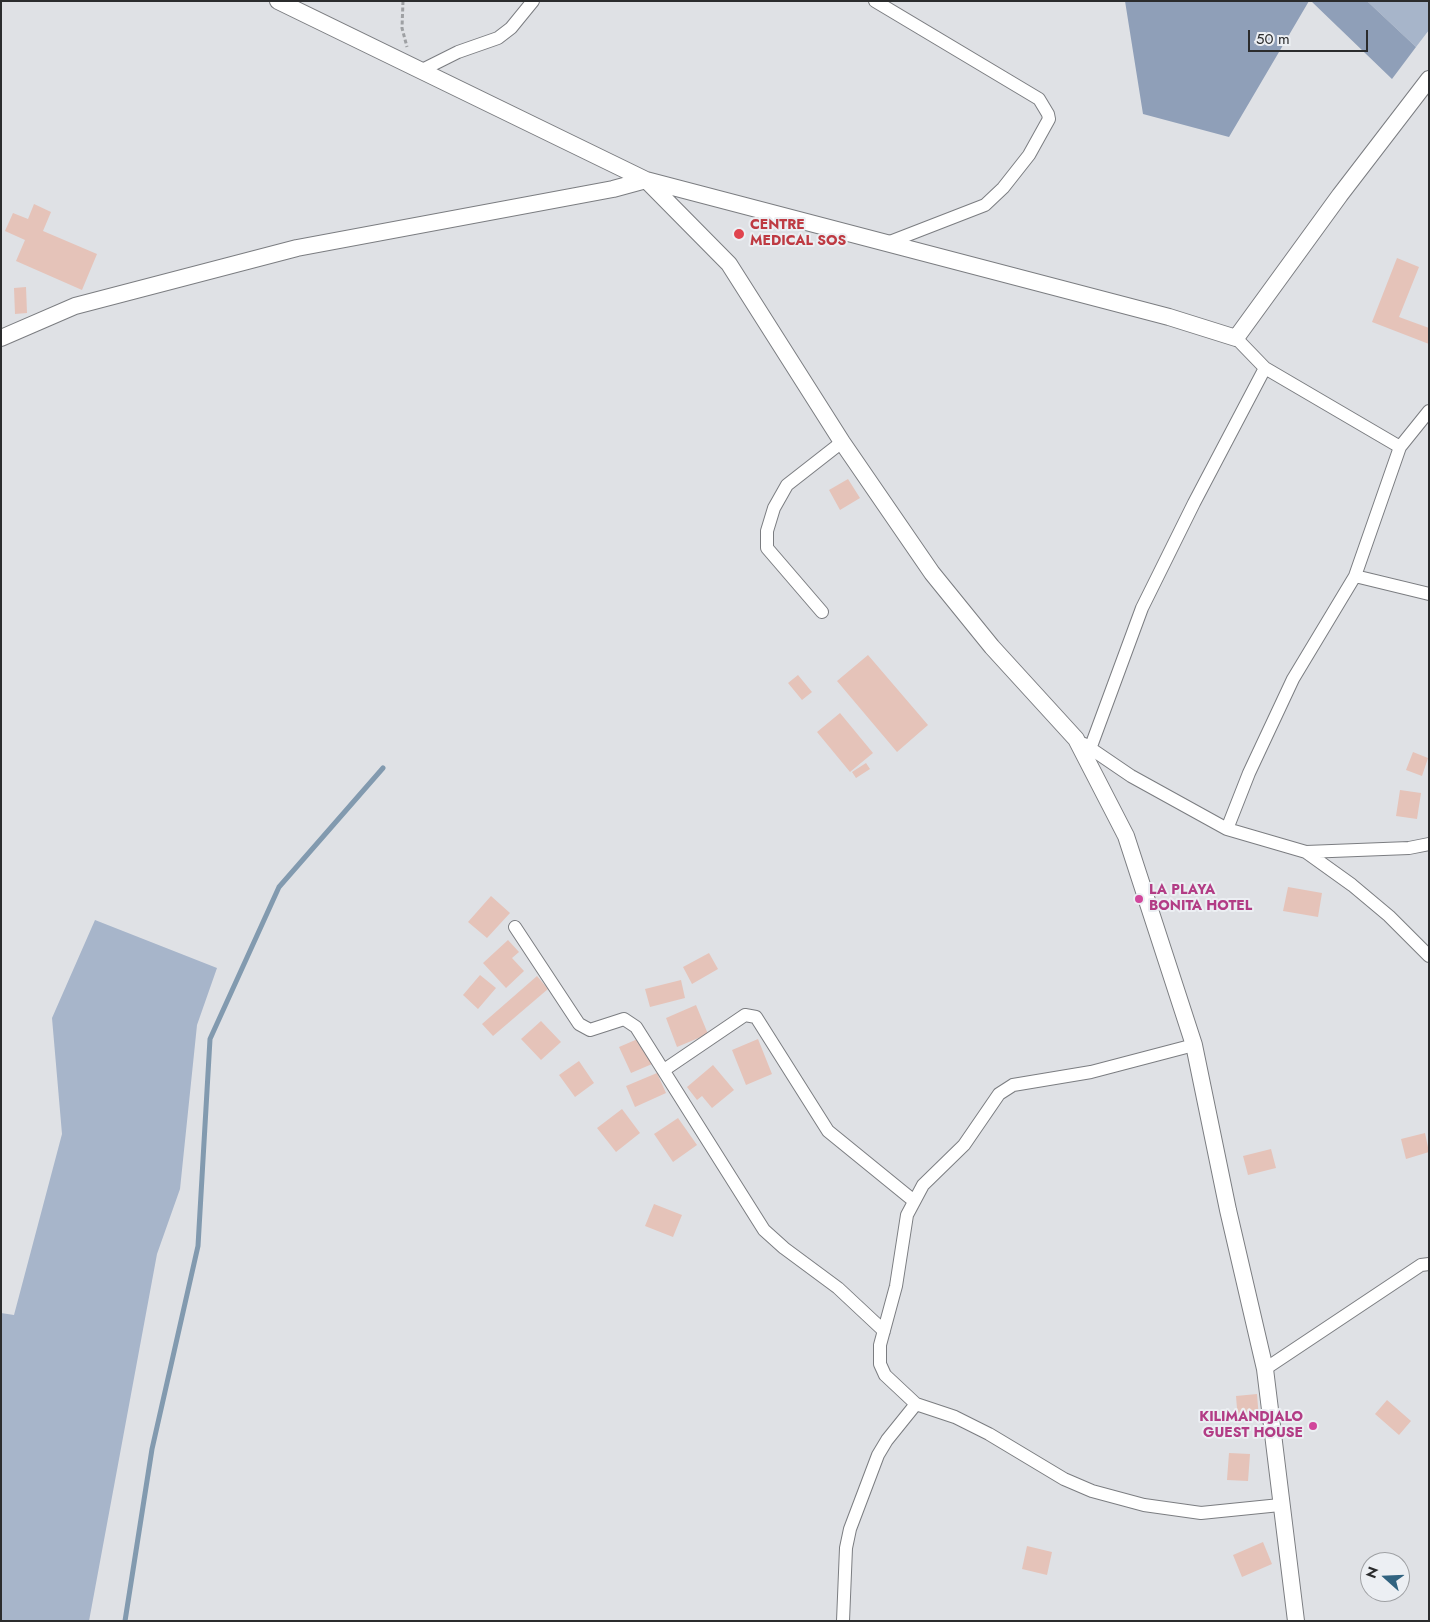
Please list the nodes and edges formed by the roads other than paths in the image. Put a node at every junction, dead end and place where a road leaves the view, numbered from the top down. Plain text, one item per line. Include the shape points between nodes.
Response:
1 (278, 1) edge
2 (533, 1) edge
3 (875, 1) edge
4 (417, 68) junction
5 (1429, 79) edge
6 (646, 180) junction
7 (888, 243) junction
8 (1, 338) edge
9 (1236, 338) junction
10 (1265, 368) junction
11 (1429, 411) edge
12 (842, 442) junction
13 (1400, 447) junction
14 (1355, 576) junction
15 (1429, 594) edge
16 (822, 612) dead end
17 (1076, 739) junction
18 (1090, 749) junction
19 (1227, 829) junction
20 (1429, 844) edge
21 (1306, 852) junction
22 (515, 927) dead end
23 (1429, 956) edge
24 (1194, 1045) junction
25 (664, 1070) junction
26 (914, 1201) junction
27 (1429, 1264) edge
28 (884, 1332) junction
29 (1265, 1369) junction
30 (916, 1404) junction
31 (1280, 1505) junction
32 (843, 1621) edge
33 (1296, 1621) edge

1 - 4 street
2 - 4 street via 511,28 498,38
3 - 7 street via 1039,99 1049,119 1030,155 984,205
4 - 6 street
5 - 9 street
6 - 7 street
6 - 8 street via 613,189 297,248 75,306
6 - 12 street via 729,264
7 - 9 street via 1169,317
9 - 10 street
10 - 13 street
10 - 18 street via 1150,590
11 - 13 street
12 - 16 street via 787,485 774,508 767,531 767,548
12 - 17 street via 932,573 992,647
13 - 14 street
14 - 15 street
14 - 19 street via 1293,679 1248,773
17 - 18 street
17 - 24 street via 1126,836
18 - 19 street via 1131,776
19 - 21 street
20 - 21 street via 1409,848
21 - 23 street via 1389,916
22 - 25 street via 579,1024 590,1030 624,1019 630,1022 644,1036
24 - 26 street via 1091,1072 1006,1088 964,1145 923,1185
24 - 29 street
25 - 26 street via 745,1015 756,1017 828,1131
25 - 28 street via 764,1230 838,1288
26 - 28 street via 907,1215 896,1286
27 - 29 street via 1421,1265
28 - 30 street via 880,1364 885,1375
29 - 31 street
30 - 31 street via 955,1417 1064,1479 1113,1498 1201,1513
30 - 32 street via 878,1455 850,1529 846,1548
31 - 33 street

